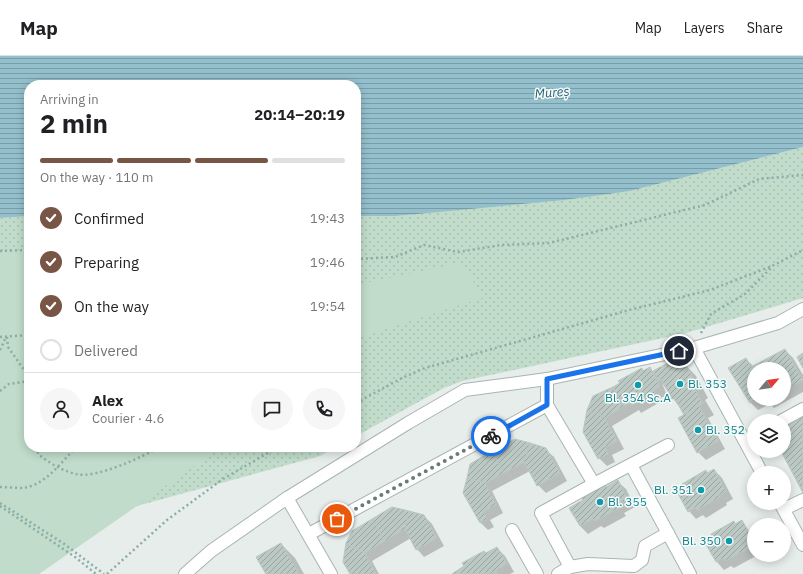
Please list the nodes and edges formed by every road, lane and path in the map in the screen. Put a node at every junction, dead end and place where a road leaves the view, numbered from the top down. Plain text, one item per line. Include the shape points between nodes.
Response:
1 (803, 174) edge
2 (24, 250) edge
3 (803, 250) edge
4 (0, 251) edge
5 (361, 259) edge
6 (772, 266) junction
7 (803, 309) edge
8 (24, 335) edge
9 (0, 337) edge
10 (7, 337) junction
11 (694, 348) junction
12 (0, 350) edge
13 (24, 370) edge
14 (547, 379) junction
15 (24, 381) edge
16 (0, 391) edge
17 (361, 400) edge
18 (547, 405) junction
19 (803, 409) edge
20 (791, 416) edge
21 (747, 437) edge
22 (668, 445) dead end
23 (38, 452) edge
24 (72, 452) edge
25 (150, 452) edge
26 (270, 452) edge
27 (360, 452) edge
28 (361, 452) edge
29 (631, 465) junction
30 (58, 467) junction
31 (594, 484) junction
32 (0, 487) edge
33 (287, 498) junction
34 (803, 500) edge
35 (0, 503) edge
36 (791, 503) edge
37 (0, 506) edge
38 (784, 510) edge
39 (512, 530) dead end
40 (668, 533) junction
41 (309, 534) junction
42 (803, 545) edge
43 (570, 567) junction
44 (96, 574) edge
45 (106, 574) edge
46 (185, 574) edge
47 (331, 574) edge
48 (537, 574) edge
49 (558, 574) edge
50 (690, 574) edge

1 - 5 path via 759,179 705,204 549,243 501,245 458,252 424,245 395,257
2 - 4 path
3 - 6 path
6 - 11 path via 745,294 711,314
6 - 17 path via 710,290 426,368
7 - 11 street via 778,323
8 - 10 path
9 - 10 path
10 - 12 path
10 - 13 path via 8,347
11 - 14 street
11 - 21 street
14 - 18 street
14 - 28 street via 464,390
15 - 16 path via 9,384
18 - 31 street
18 - 41 street
19 - 20 street
22 - 29 street
23 - 30 path
24 - 30 path
25 - 30 path via 92,474 76,474
26 - 45 path via 223,480 168,520
27 - 33 street
29 - 31 street
29 - 40 street
30 - 32 path via 37,483 24,488
31 - 43 street via 541,513
33 - 41 street
33 - 46 street via 211,551
34 - 36 street
35 - 45 path
37 - 44 path via 70,553
38 - 42 street
39 - 48 street
40 - 43 street via 645,546 642,560 634,566 588,564
40 - 50 street
41 - 47 street
43 - 49 street

